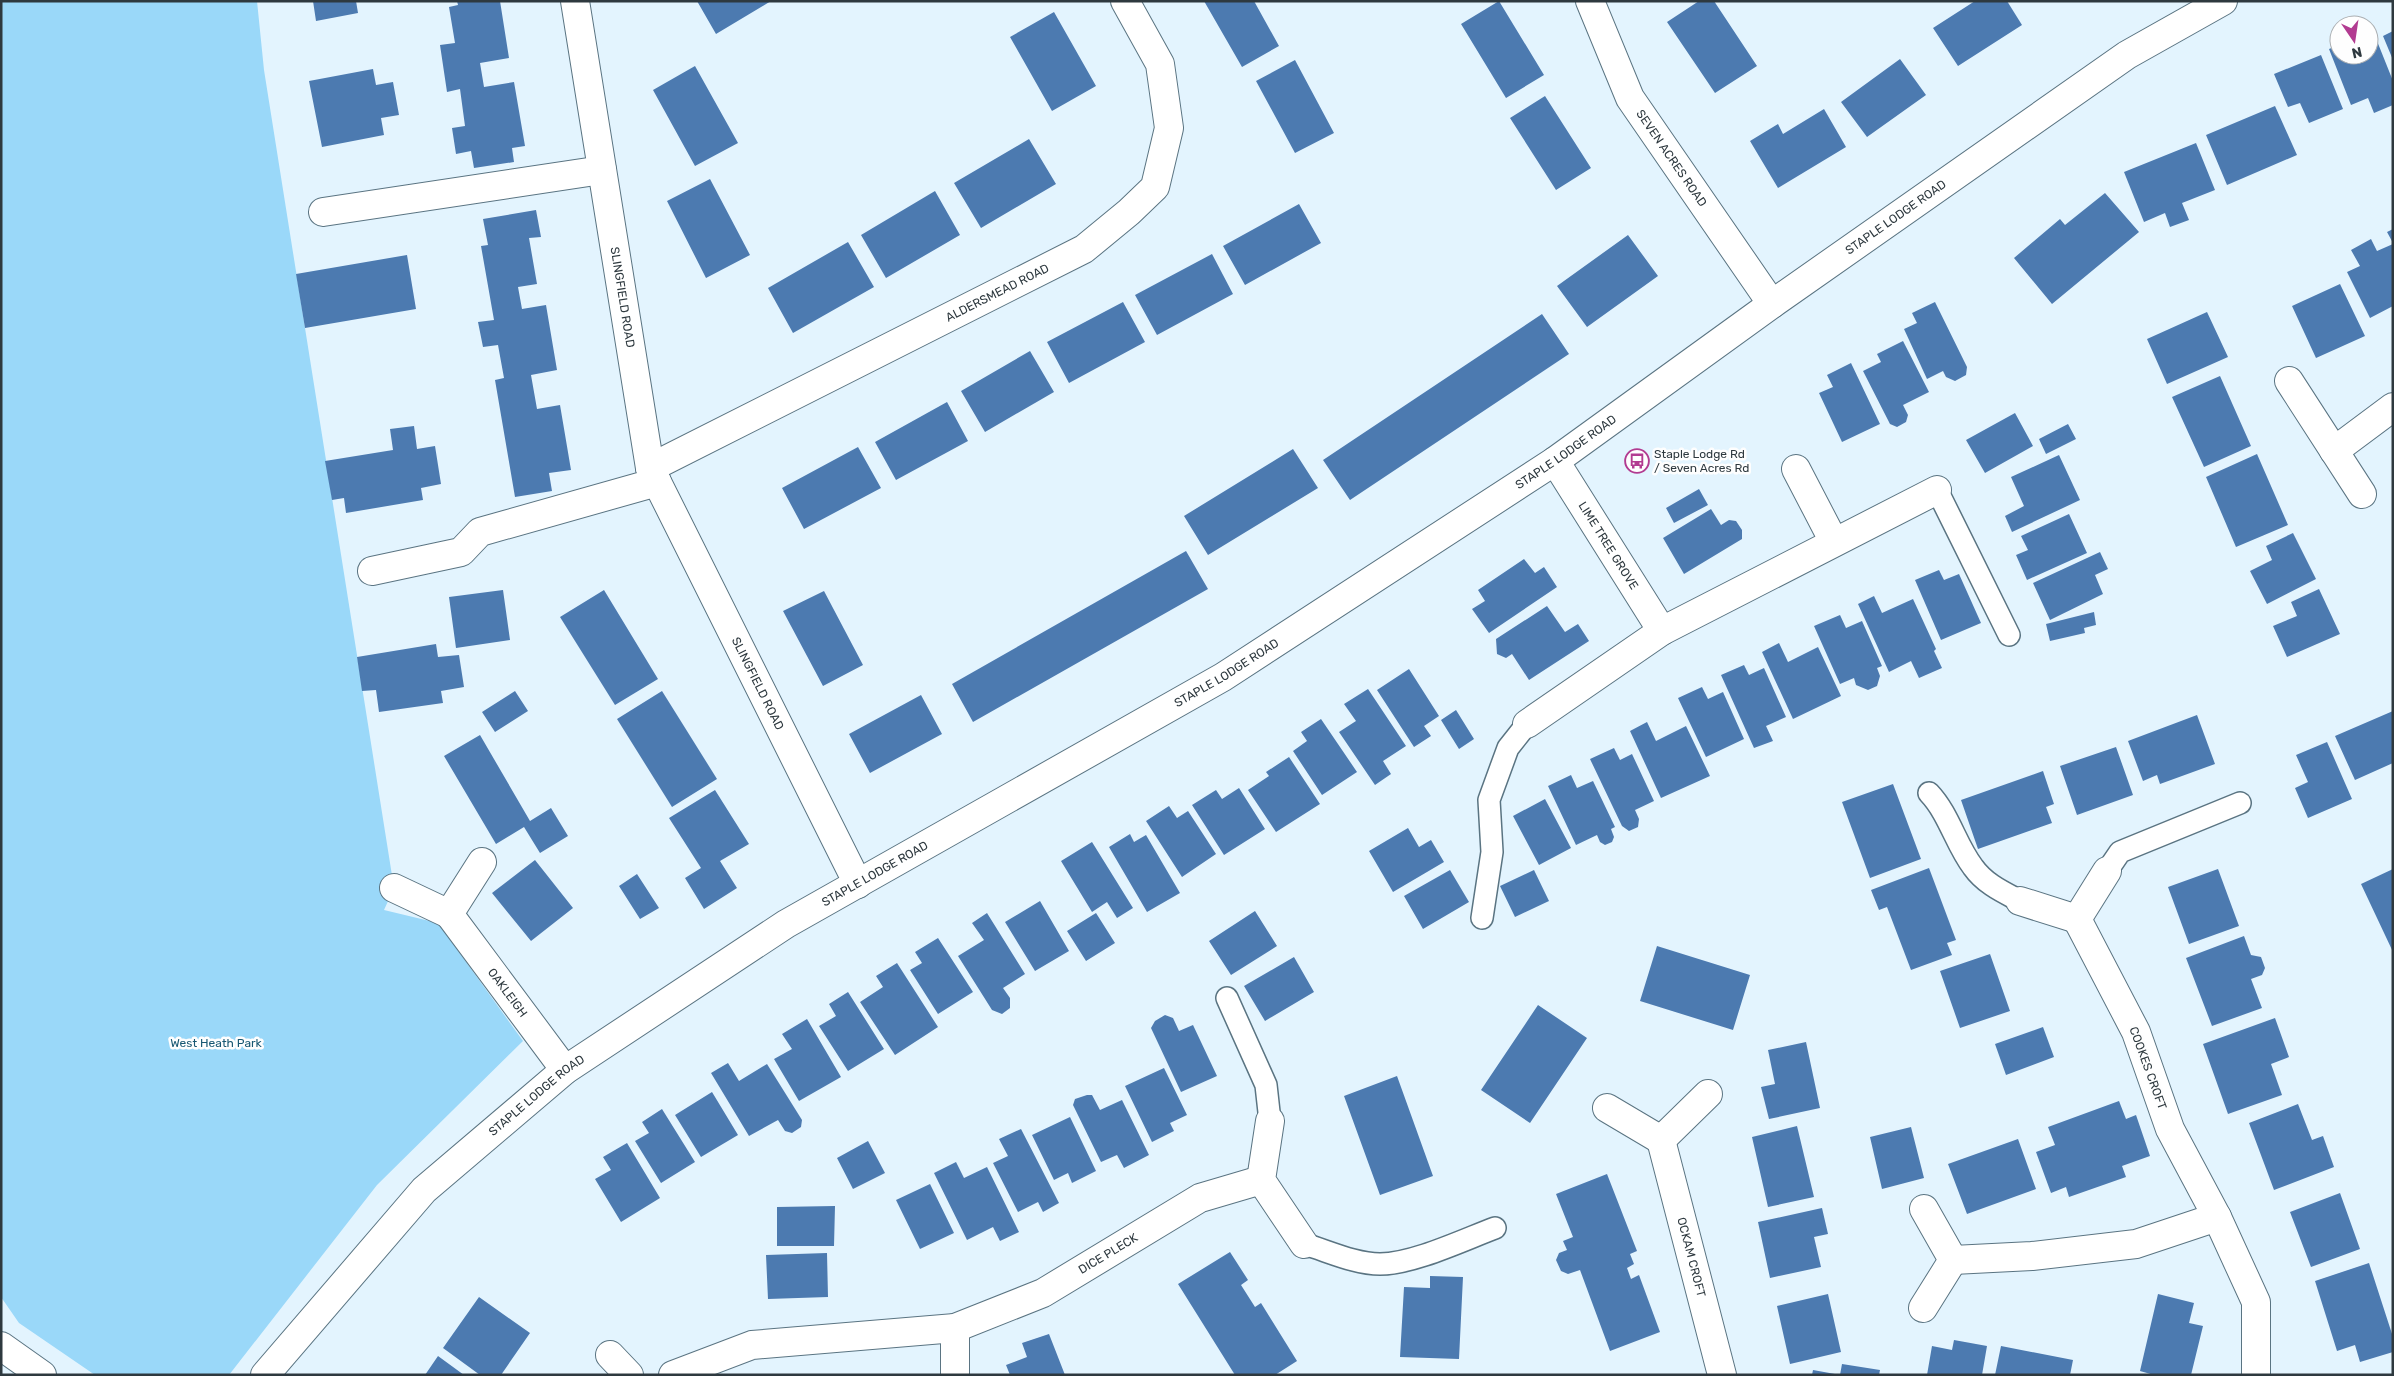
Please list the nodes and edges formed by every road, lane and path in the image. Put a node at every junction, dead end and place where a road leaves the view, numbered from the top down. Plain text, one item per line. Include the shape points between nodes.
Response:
1 (575, 1) edge
2 (1125, 1) edge
3 (1590, 1) edge
4 (2223, 1) edge
5 (602, 170) junction
6 (323, 212) dead end
7 (1772, 304) junction
8 (2289, 381) dead end
9 (2393, 407) edge
10 (2334, 451) junction
11 (1555, 461) junction
12 (1796, 469) dead end
13 (654, 475) junction
14 (1937, 490) joint
15 (2362, 494) dead end
16 (1834, 542) junction
17 (372, 570) dead end
18 (1662, 631) junction
19 (2009, 635) dead end
20 (1527, 724) joint
21 (1929, 793) dead end
22 (2240, 804) dead end
23 (482, 862) dead end
24 (2107, 871) joint
25 (858, 884) junction
26 (394, 888) dead end
27 (2020, 902) joint
28 (449, 914) junction
29 (1482, 918) dead end
30 (2077, 920) junction
31 (1227, 998) dead end
32 (565, 1070) junction
33 (1708, 1094) dead end
34 (1607, 1108) dead end
35 (1270, 1121) joint
36 (1662, 1140) junction
37 (1261, 1180) junction
38 (1924, 1209) dead end
39 (2216, 1217) junction
40 (1495, 1228) dead end
41 (1304, 1244) joint
42 (1954, 1260) junction
43 (1923, 1308) dead end
44 (955, 1328) junction
45 (1, 1346) edge
46 (610, 1355) dead end
47 (42, 1375) edge
48 (265, 1375) edge
49 (629, 1375) edge
50 (673, 1375) edge
51 (955, 1375) edge
52 (1722, 1375) edge
53 (2256, 1375) edge

1 - 5 street, SLINGFIELD ROAD
2 - 13 street, ALDERSMEAD ROAD via 1160,64 1169,128 1154,187 1084,249
3 - 7 street, SEVEN ACRES ROAD via 1630,98
4 - 7 street, STAPLE LODGE ROAD via 2126,55
5 - 6 street
5 - 13 street, SLINGFIELD ROAD
7 - 11 street, STAPLE LODGE ROAD
8 - 10 street
9 - 10 street
10 - 15 street
11 - 18 street, LIME TREE GROVE
11 - 25 street, STAPLE LODGE ROAD via 1222,677
12 - 16 street
13 - 17 street via 480,532 461,552
13 - 25 street, SLINGFIELD ROAD
14 - 16 street
14 - 19 lane
16 - 18 street
18 - 20 street
20 - 29 lane via 1508,748 1489,800 1492,852
21 - 27 lane via 1973,868 1992,886
22 - 24 lane via 2120,852
23 - 28 street
24 - 30 street
25 - 32 street, STAPLE LODGE ROAD via 786,924
26 - 28 street, OAKLEIGH
27 - 30 street
28 - 32 street, OAKLEIGH
30 - 39 street, COOKES CROFT via 2136,1032 2170,1129
31 - 35 lane via 1266,1085
32 - 48 street, STAPLE LODGE ROAD via 424,1190
33 - 36 street
34 - 36 street
35 - 37 street
36 - 52 street, OCKAM CROFT
37 - 41 street
37 - 44 street, DICE PLECK via 1200,1198 1043,1293
38 - 42 street
39 - 42 street via 2136,1244 2032,1256
39 - 53 street, COOKES CROFT via 2256,1302
40 - 41 lane via 1432,1252 1379,1264
42 - 43 street
44 - 50 street, DICE PLECK via 752,1345
44 - 51 street
45 - 47 street
46 - 49 street

